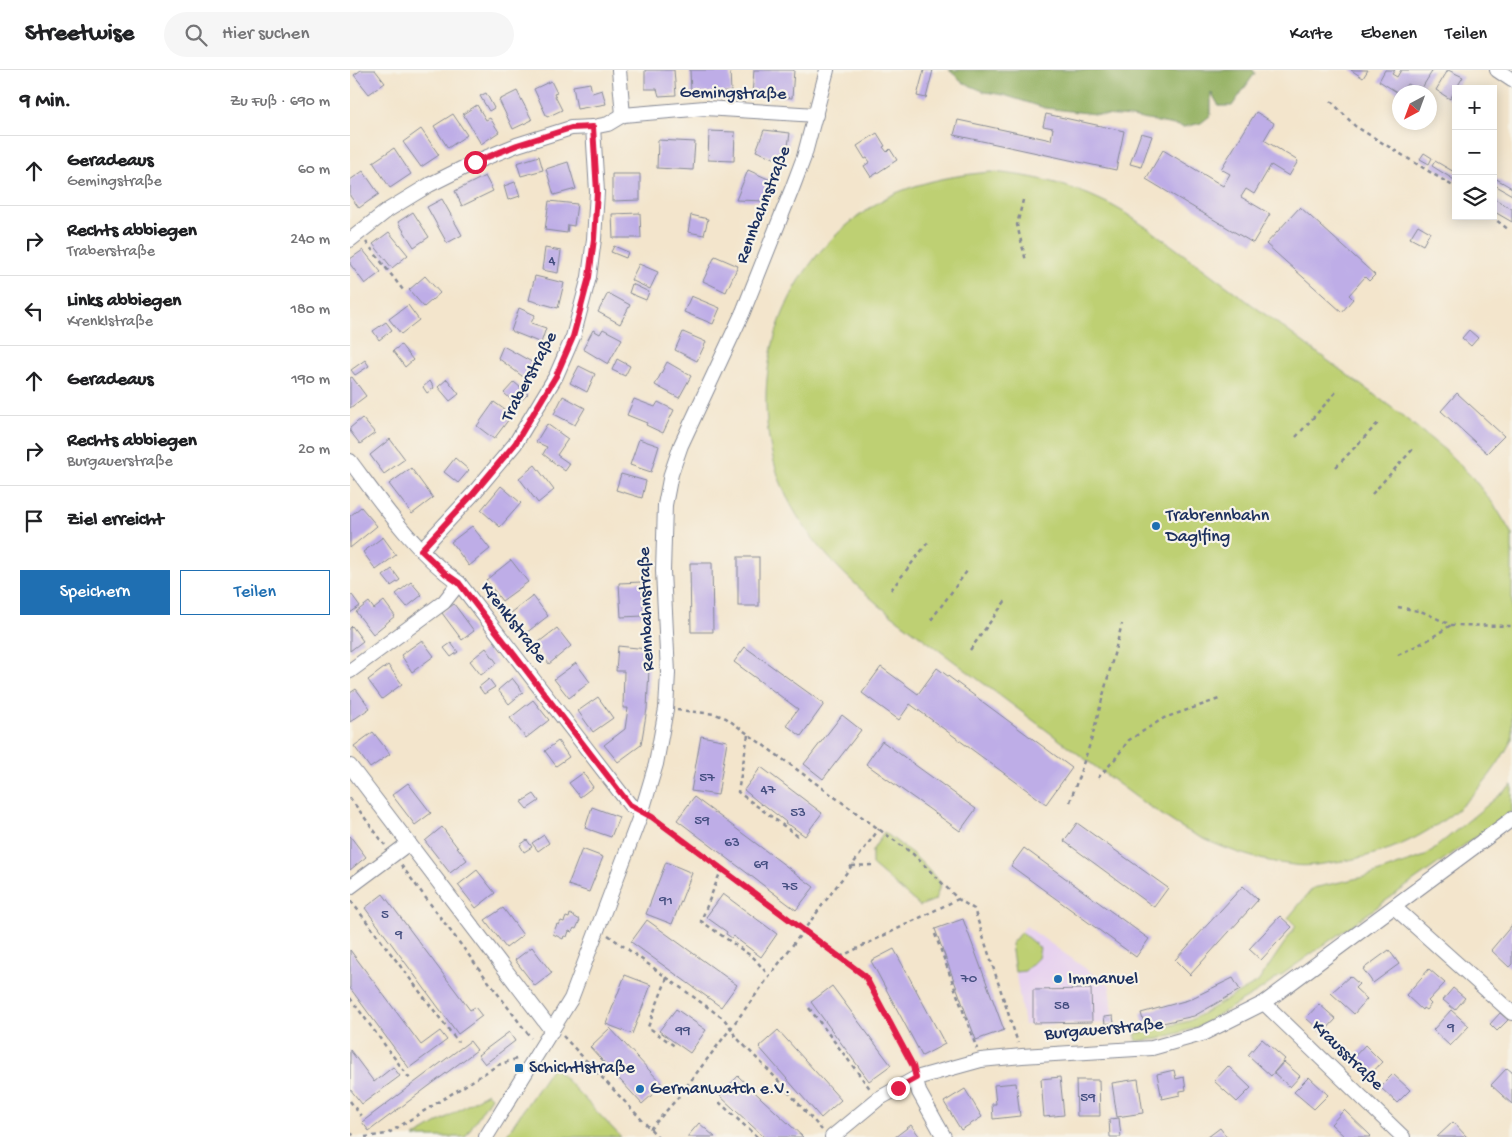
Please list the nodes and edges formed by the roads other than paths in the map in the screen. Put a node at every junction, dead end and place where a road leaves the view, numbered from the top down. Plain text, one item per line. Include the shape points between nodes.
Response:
1 (619, 70) edge
2 (827, 70) edge
3 (1497, 70) edge
4 (1512, 80) edge
5 (623, 115) junction
6 (816, 115) junction
7 (593, 127) junction
8 (355, 236) edge
9 (350, 461) edge
10 (421, 550) junction
11 (459, 583) junction
12 (350, 671) edge
13 (350, 766) edge
14 (642, 811) junction
15 (1512, 819) edge
16 (409, 843) junction
17 (350, 887) edge
18 (1394, 907) junction
19 (1264, 1002) junction
20 (1512, 1013) edge
21 (558, 1034) junction
22 (916, 1078) junction
23 (1401, 1136) edge
24 (486, 1137) edge
25 (832, 1137) edge
26 (944, 1137) edge

1 - 5 street
2 - 6 street, Rennbahnstraße
3 - 4 street
5 - 6 street, Gemingstraße via 705,108
5 - 7 street, Gemingstraße via 608,124
6 - 14 street, Rennbahnstraße via 792,189 671,474 665,505 663,571 668,673 666,709 656,764
7 - 8 street, Gemingstraße via 571,128 475,162 388,210
7 - 10 street, Traberstraße via 597,192 594,239 589,277 573,337 556,376 515,444
9 - 10 street, Krenklstraße via 402,531
10 - 11 street, Krenklstraße
11 - 12 street via 444,602
11 - 14 street, Krenklstraße via 630,805
13 - 16 street
14 - 21 street, Rennbahnstraße
15 - 18 street, Burgauerstraße
16 - 17 street
16 - 21 street
18 - 19 street, Burgauerstraße
18 - 20 street
19 - 22 street, Burgauerstraße via 1202,1034 1152,1048 981,1060
19 - 23 street, Krausstraße
21 - 24 street, Rennbahnstraße
22 - 25 street, Burgauerstraße via 878,1099
22 - 26 street via 919,1092

